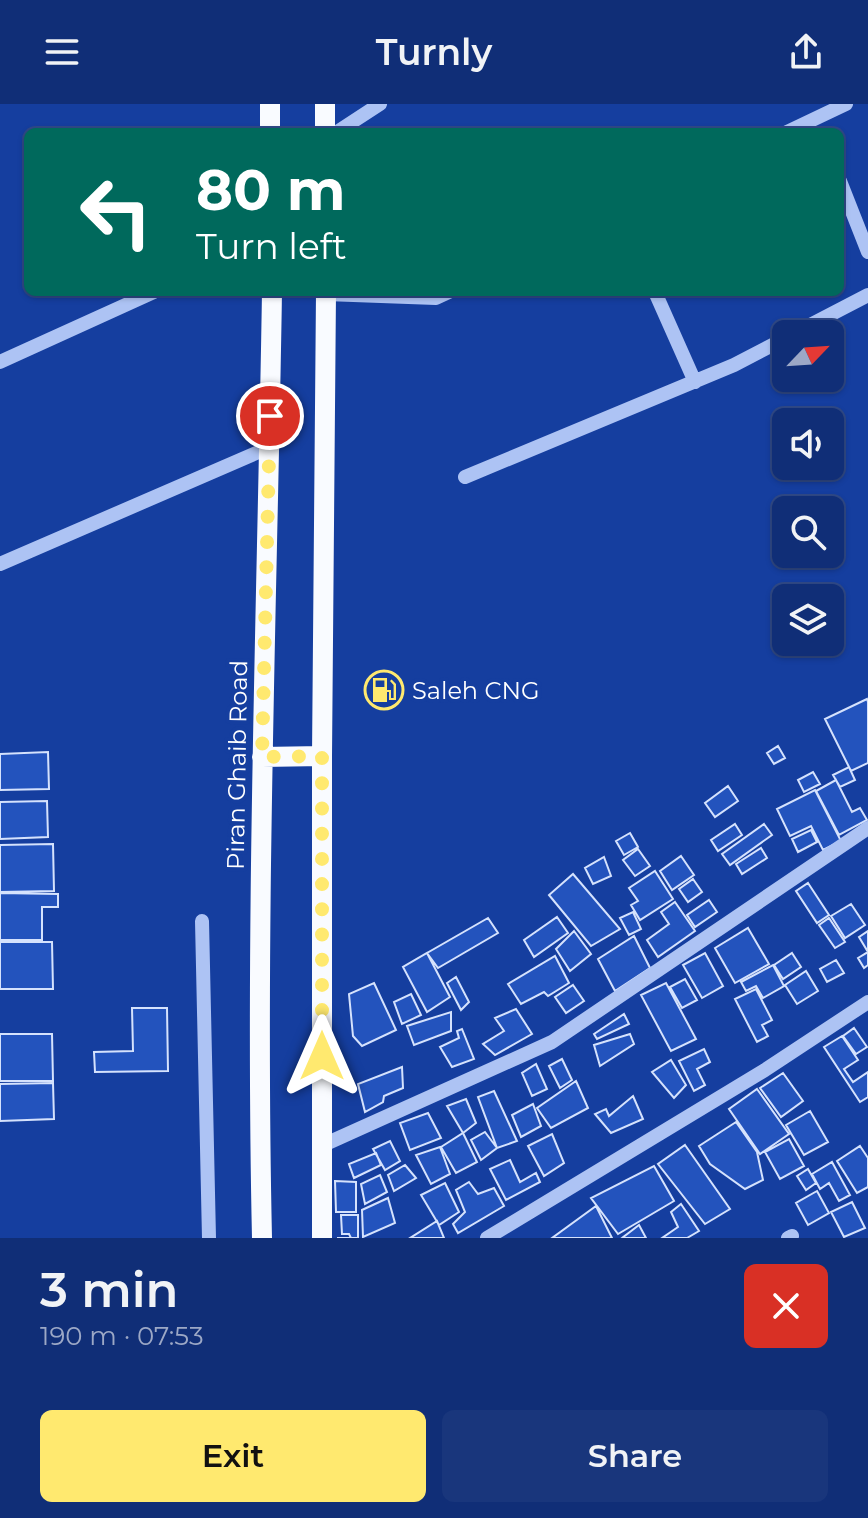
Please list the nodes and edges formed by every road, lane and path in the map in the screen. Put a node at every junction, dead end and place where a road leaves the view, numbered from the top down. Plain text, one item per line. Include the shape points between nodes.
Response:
1 (270, 104) edge
2 (325, 104) edge
3 (380, 104) edge
4 (846, 104) edge
5 (818, 125) edge
6 (270, 128) edge
7 (325, 128) edge
8 (343, 128) edge
9 (844, 191) edge
10 (868, 252) edge
11 (868, 295) edge
12 (145, 296) edge
13 (272, 296) edge
14 (326, 296) edge
15 (392, 296) edge
16 (440, 296) edge
17 (657, 296) edge
18 (820, 320) edge
19 (772, 345) edge
20 (0, 362) edge
21 (695, 382) junction
22 (270, 447) junction
23 (465, 477) dead end
24 (0, 564) edge
25 (322, 756) junction
26 (262, 757) junction
27 (868, 828) edge
28 (202, 921) dead end
29 (868, 1002) edge
30 (321, 1146) junction
31 (209, 1238) edge
32 (262, 1238) edge
33 (322, 1238) edge
34 (487, 1238) edge

1 - 6 main road
2 - 7 main road
3 - 8 street
4 - 5 street
9 - 10 street
11 - 18 street
12 - 20 street
13 - 22 main road, Piran Ghaib Road
14 - 25 main road
15 - 16 street
17 - 21 street
19 - 21 street
21 - 23 street
22 - 24 street
22 - 26 main road, Piran Ghaib Road
25 - 26 main road
25 - 30 main road
26 - 32 main road, Piran Ghaib Road
27 - 30 street via 552,1042
28 - 31 street
29 - 34 street
30 - 33 main road

